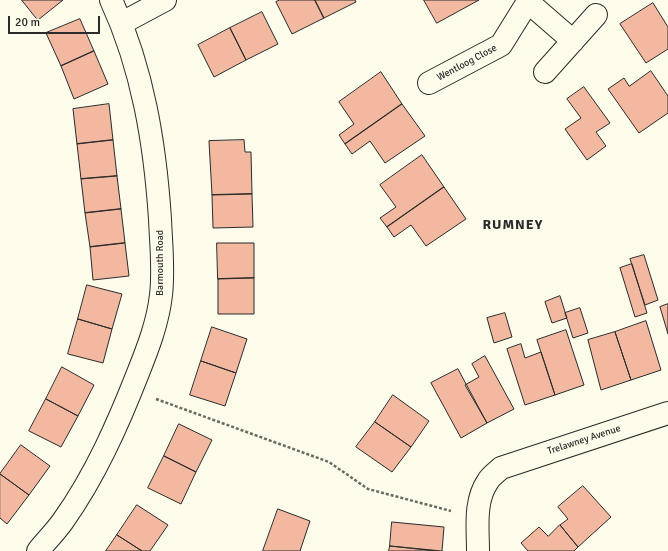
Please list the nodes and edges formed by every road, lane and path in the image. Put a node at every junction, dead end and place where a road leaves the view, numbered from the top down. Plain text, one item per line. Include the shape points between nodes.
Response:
1 (111, 0) edge
2 (164, 0) edge
3 (528, 1) edge
4 (596, 15) dead end
5 (122, 23) junction
6 (573, 41) junction
7 (545, 72) dead end
8 (430, 83) dead end
9 (132, 390) junction
10 (668, 413) edge
11 (478, 517) junction
12 (38, 551) edge
13 (478, 551) edge

1 - 5 street, Barmouth Road
2 - 5 street
3 - 6 street
3 - 8 street, Wentloog Close via 501,45
4 - 6 street
5 - 9 street, Barmouth Road via 144,96 154,147 162,258 161,296 155,326
6 - 7 street
9 - 11 path via 329,462 368,489
9 - 12 street, Barmouth Road via 110,439 84,486 63,521
10 - 11 street, Trelawney Avenue via 501,468 488,481 480,500
11 - 13 street

